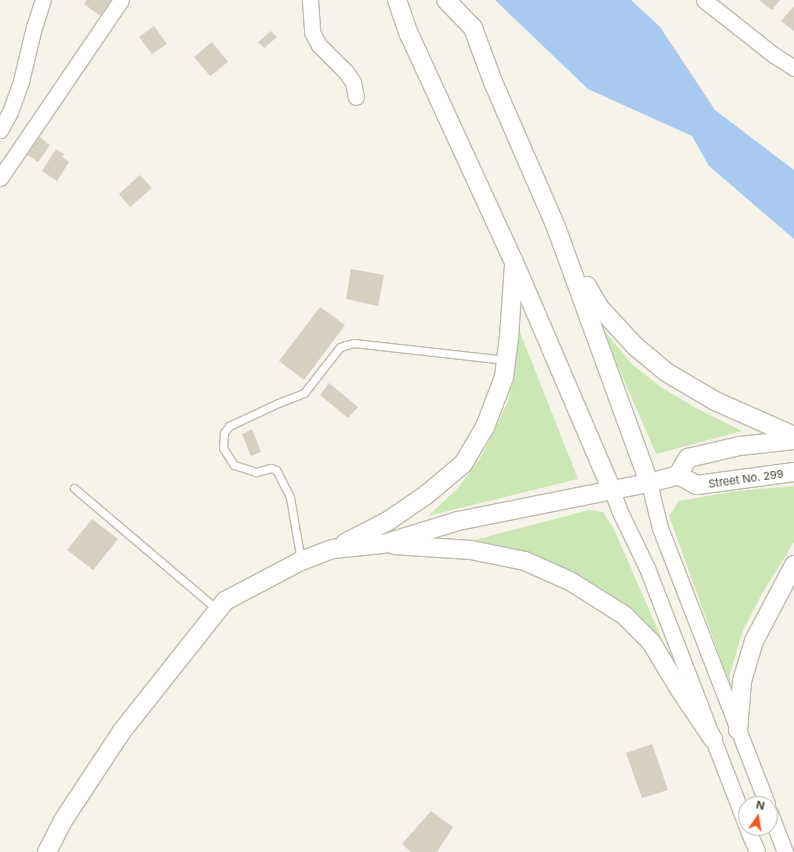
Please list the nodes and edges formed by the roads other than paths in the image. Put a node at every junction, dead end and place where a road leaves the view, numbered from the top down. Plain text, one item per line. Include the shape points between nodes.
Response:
1 (43, 0) edge
2 (121, 0) edge
3 (310, 0) edge
4 (397, 0) edge
5 (446, 0) edge
6 (704, 0) edge
7 (794, 68) edge
8 (356, 97) dead end
9 (0, 130) edge
10 (0, 178) edge
11 (556, 227) junction
12 (514, 262) junction
13 (506, 360) junction
14 (794, 436) edge
15 (794, 440) edge
16 (794, 472) edge
17 (678, 475) junction
18 (649, 483) junction
19 (74, 488) dead end
20 (612, 491) junction
21 (383, 544) junction
22 (333, 549) junction
23 (301, 561) junction
24 (794, 565) edge
25 (218, 610) junction
26 (738, 730) junction
27 (713, 740) junction
28 (764, 796) edge
29 (738, 804) edge
30 (778, 834) edge
31 (750, 836) edge
32 (47, 852) edge
33 (757, 852) edge
34 (785, 852) edge

1 - 9 street via 21,81 10,112
2 - 10 street
3 - 8 street via 312,32 319,45 353,82
4 - 12 street via 409,34
5 - 11 street via 473,28 493,82
6 - 7 street
11 - 14 street via 599,307 635,346 666,372 715,401
11 - 18 street
12 - 13 street
12 - 20 street
13 - 22 street via 504,377 485,427 463,464 426,495 388,521
13 - 23 lane via 346,345 340,347 304,393 229,426 224,433 223,448 234,465 256,472 271,468 276,470 290,497
15 - 17 street via 740,446 688,458
16 - 17 street, Street No. 299 via 697,486
17 - 18 street
18 - 20 street
18 - 26 street via 660,528
19 - 25 lane
20 - 21 street via 458,522
20 - 27 street via 647,568
21 - 22 street
21 - 27 street via 478,551 525,561 570,581 624,616 650,642
22 - 23 street
23 - 25 street via 225,601
24 - 26 street via 754,641 742,681
25 - 32 street via 122,731 64,819
26 - 28 street
27 - 29 street
30 - 34 street
31 - 33 street

